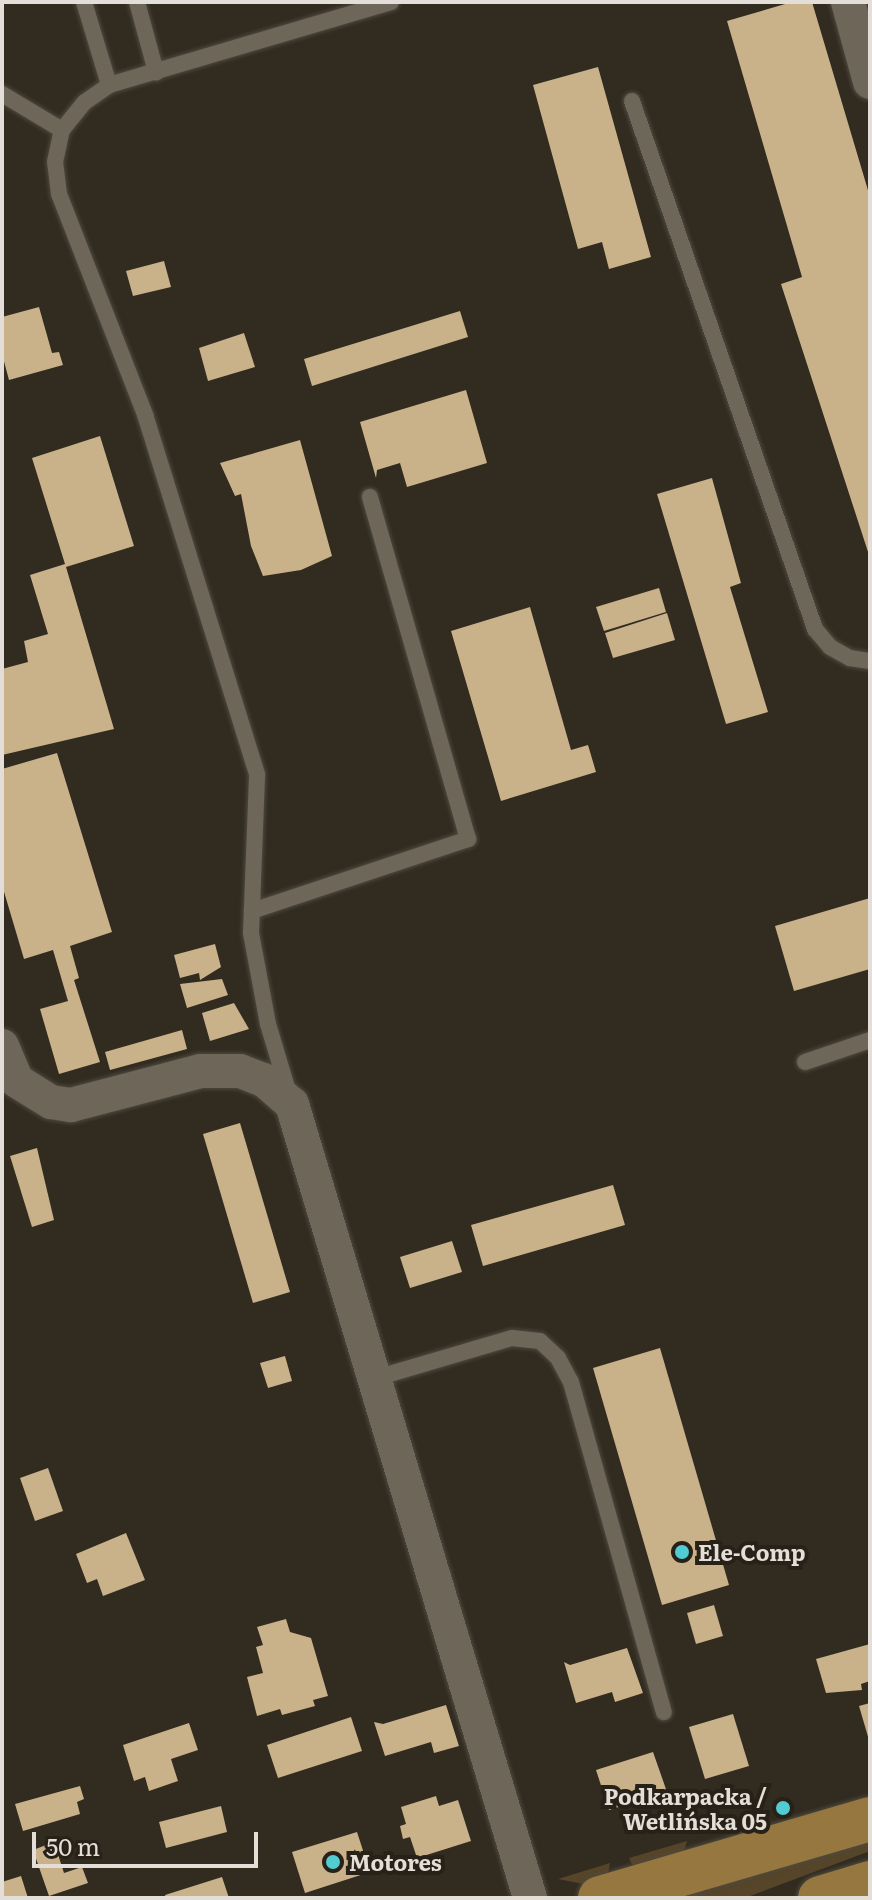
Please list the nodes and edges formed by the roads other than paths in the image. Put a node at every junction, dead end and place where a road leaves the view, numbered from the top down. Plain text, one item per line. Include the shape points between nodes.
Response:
1 (84, 2) edge
2 (137, 2) edge
3 (391, 2) edge
4 (848, 2) edge
5 (156, 72) junction
6 (870, 82) edge
7 (109, 85) junction
8 (2, 94) edge
9 (632, 101) dead end
10 (62, 130) junction
11 (370, 497) dead end
12 (870, 661) edge
13 (252, 911) junction
14 (870, 1040) edge
15 (2, 1046) edge
16 (805, 1062) dead end
17 (292, 1104) junction
18 (376, 1378) junction
19 (664, 1712) dead end
20 (870, 1819) edge
21 (870, 1883) edge
22 (824, 1897) edge
23 (530, 1898) edge
24 (600, 1898) edge

1 - 7 lane
2 - 5 lane
3 - 5 lane
4 - 6 street
5 - 7 lane
7 - 10 lane via 85,102
8 - 10 lane
9 - 12 lane via 815,629 830,647
10 - 13 lane via 55,162 59,194 146,417 257,774
11 - 13 lane via 468,839
13 - 17 lane via 251,933 268,1024
14 - 16 lane
15 - 17 street via 17,1081 51,1102 71,1105 201,1071 240,1071 264,1080
17 - 18 street
18 - 19 lane via 512,1338 540,1341 558,1358 571,1382
18 - 23 street
20 - 24 main road
21 - 22 main road

